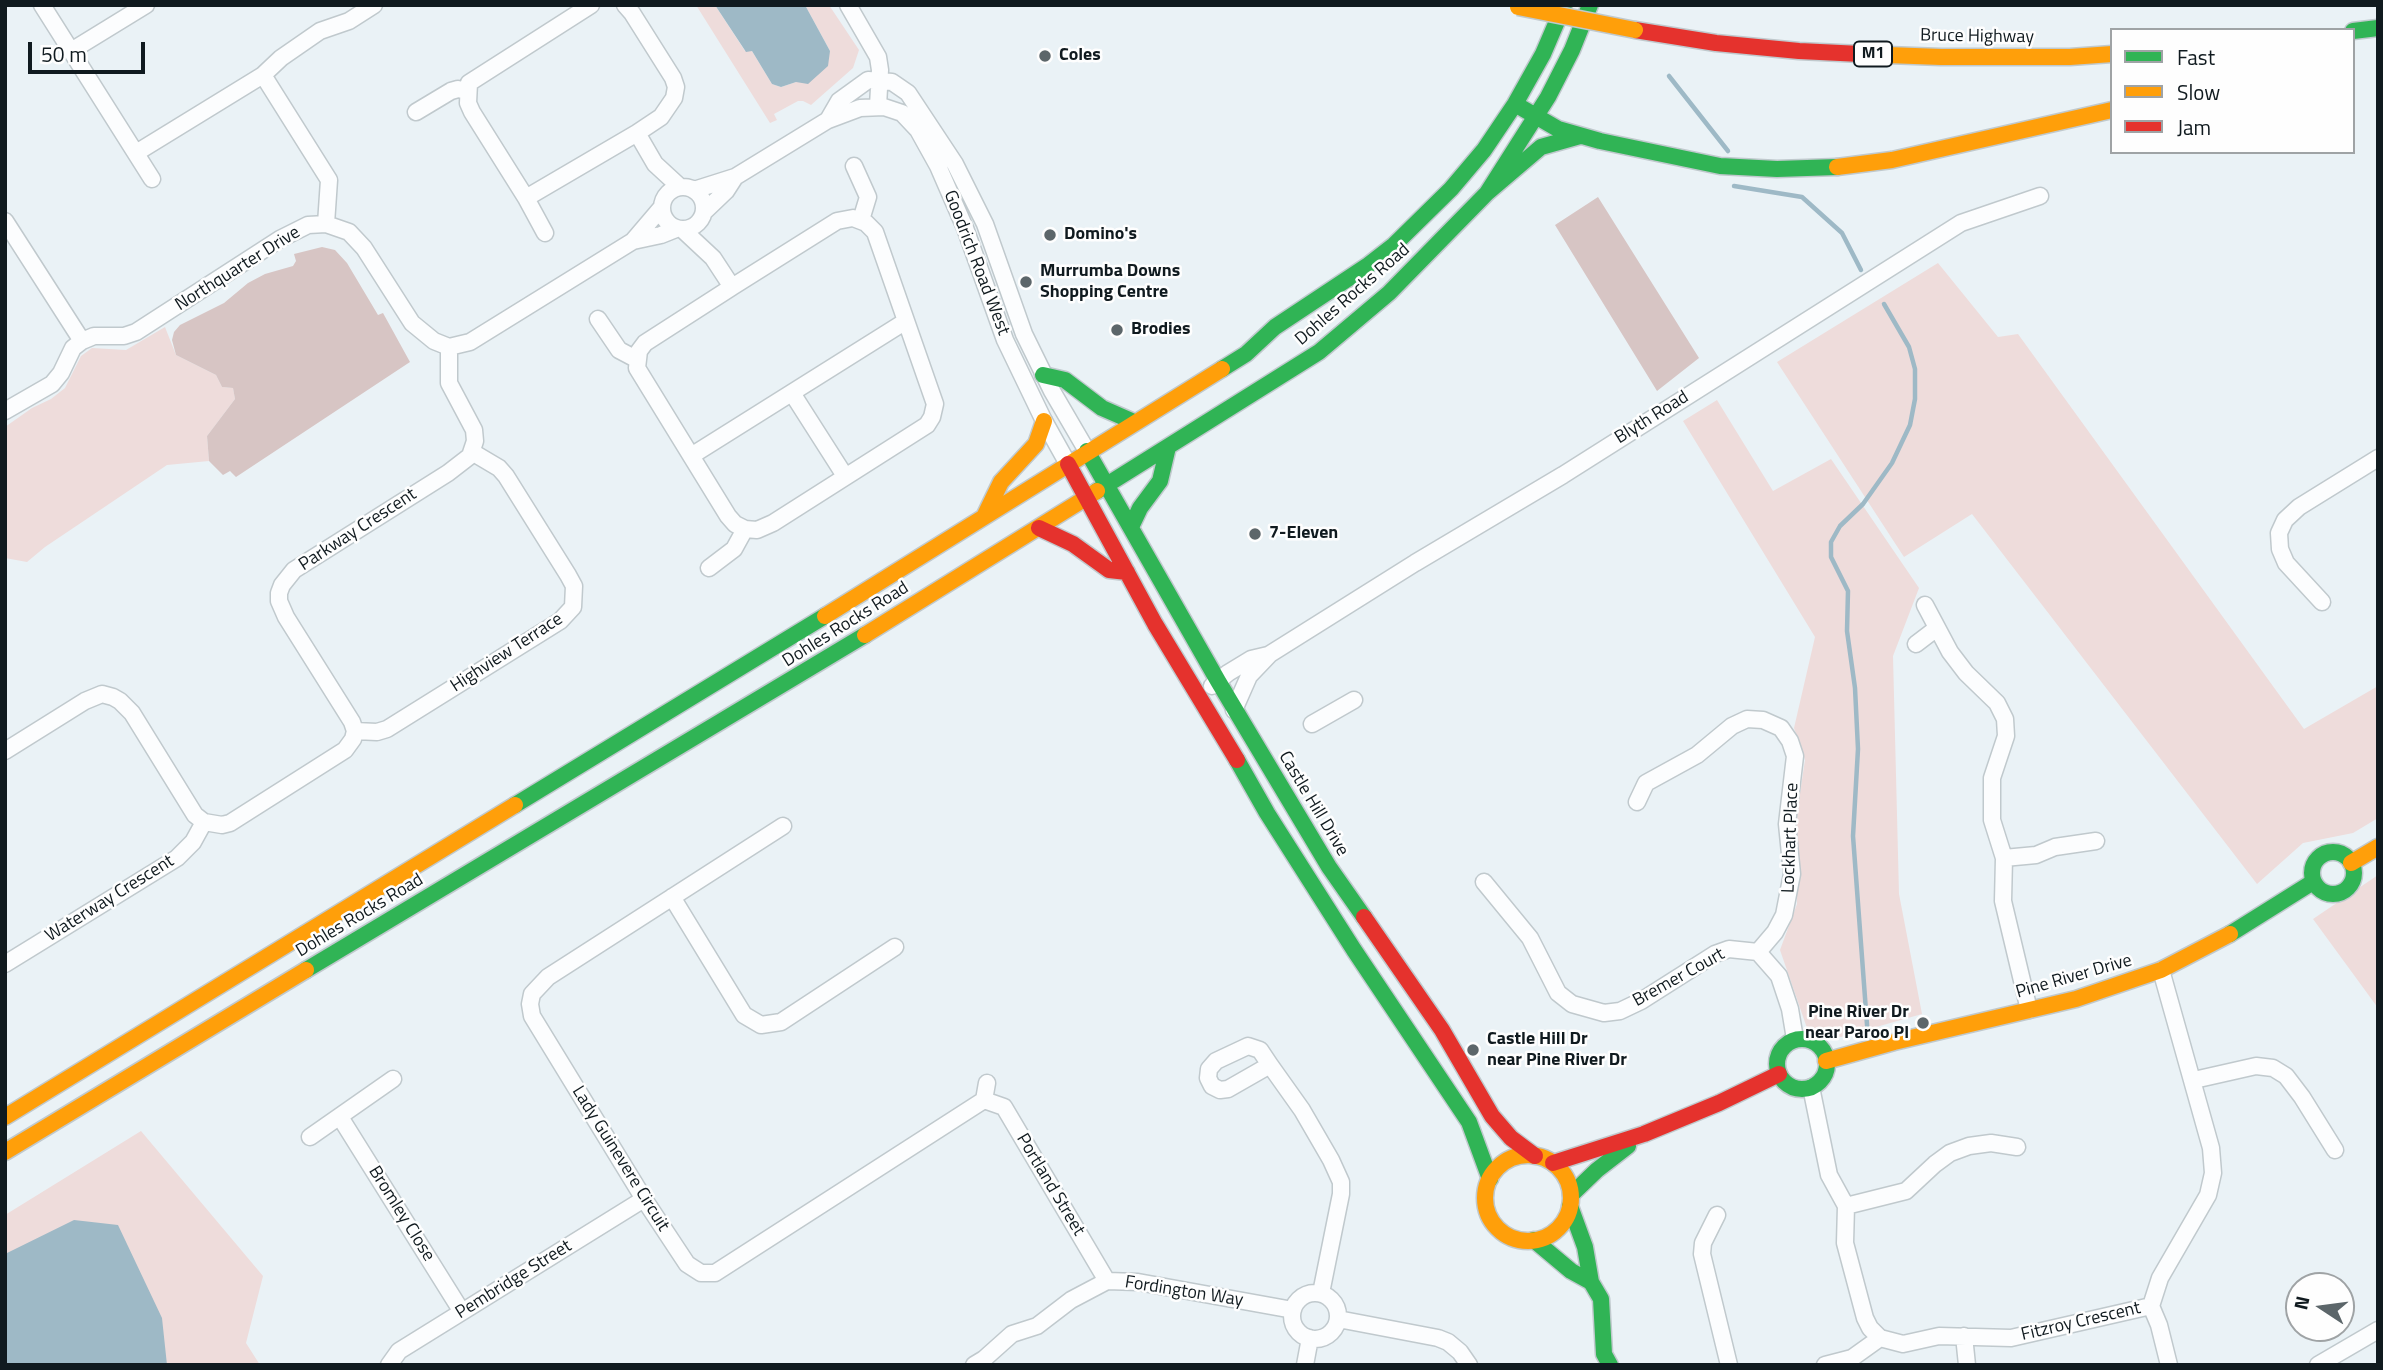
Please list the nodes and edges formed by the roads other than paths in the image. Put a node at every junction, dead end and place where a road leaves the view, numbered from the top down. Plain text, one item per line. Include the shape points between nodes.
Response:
1 (42, 5) edge
2 (146, 5) edge
3 (374, 5) edge
4 (591, 5) edge
5 (625, 5) edge
6 (848, 5) edge
7 (1564, 5) edge
8 (1590, 5) edge
9 (1514, 6) edge
10 (2378, 28) edge
11 (2355, 32) edge
12 (71, 51) junction
13 (2110, 54) edge
14 (263, 75) junction
15 (880, 80) junction
16 (467, 90) junction
17 (1515, 104) junction
18 (878, 106) junction
19 (2110, 110) edge
20 (416, 112) dead end
21 (1536, 117) junction
22 (828, 120) junction
23 (637, 133) junction
24 (1580, 136) junction
25 (136, 153) junction
26 (655, 164) junction
27 (854, 166) dead end
28 (735, 177) junction
29 (152, 179) dead end
30 (687, 188) junction
31 (1487, 193) junction
32 (2040, 196) dead end
33 (526, 198) junction
34 (663, 202) junction
35 (703, 216) junction
36 (861, 220) junction
37 (5, 221) edge
38 (326, 224) junction
39 (680, 229) junction
40 (545, 233) dead end
41 (633, 242) junction
42 (713, 258) junction
43 (732, 287) junction
44 (598, 319) dead end
45 (906, 321) junction
46 (82, 341) junction
47 (449, 347) junction
48 (636, 359) junction
49 (1043, 374) junction
50 (792, 393) junction
51 (5, 411) edge
52 (1044, 421) junction
53 (1133, 422) junction
54 (1168, 447) junction
55 (1087, 451) junction
56 (472, 452) junction
57 (691, 456) junction
58 (2378, 458) edge
59 (1068, 464) junction
60 (845, 476) junction
61 (1106, 484) junction
62 (1086, 497) junction
63 (984, 517) junction
64 (1131, 527) junction
65 (1039, 528) junction
66 (745, 529) junction
67 (709, 568) dead end
68 (1127, 572) junction
69 (2322, 602) dead end
70 (1925, 605) dead end
71 (1937, 628) junction
72 (1916, 644) dead end
73 (1270, 654) junction
74 (1217, 681) junction
75 (1199, 697) junction
76 (1354, 700) dead end
77 (1234, 710) junction
78 (1312, 724) dead end
79 (355, 731) junction
80 (5, 751) edge
81 (1637, 802) dead end
82 (204, 822) junction
83 (783, 826) dead end
84 (2096, 841) dead end
85 (2378, 847) edge
86 (2004, 858) junction
87 (2351, 863) junction
88 (1484, 882) dead end
89 (2314, 882) junction
90 (672, 897) junction
91 (895, 947) dead end
92 (1758, 952) junction
93 (5, 964) edge
94 (2161, 970) junction
95 (2029, 1010) junction
96 (1795, 1040) junction
97 (1826, 1061) junction
98 (1270, 1065) dead end
99 (1779, 1074) junction
100 (393, 1079) dead end
101 (2194, 1080) junction
102 (987, 1083) dead end
103 (1811, 1087) junction
104 (984, 1100) junction
105 (5, 1117) edge
106 (340, 1117) junction
107 (1644, 1134) junction
108 (310, 1137) dead end
109 (2017, 1147) dead end
110 (2334, 1150) dead end
111 (5, 1152) edge
112 (1535, 1156) junction
113 (1553, 1163) junction
114 (1489, 1179) junction
115 (644, 1199) junction
116 (1570, 1200) junction
117 (1846, 1206) junction
118 (1717, 1215) dead end
119 (1534, 1240) junction
120 (1107, 1281) junction
121 (1591, 1282) junction
122 (1321, 1293) junction
123 (2151, 1306) junction
124 (1293, 1310) junction
125 (463, 1312) junction
126 (1338, 1319) junction
127 (2378, 1330) edge
128 (1964, 1336) junction
129 (1310, 1338) junction
130 (1880, 1338) junction
131 (389, 1365) edge
132 (974, 1365) edge
133 (1305, 1365) edge
134 (1469, 1365) edge
135 (1609, 1365) edge
136 (1729, 1365) edge
137 (1825, 1365) edge
138 (1967, 1365) edge
139 (2169, 1365) edge
140 (2318, 1365) edge

1 - 12 street
2 - 12 street
3 - 14 street via 349,21 320,31
4 - 16 street via 474,79
5 - 23 street via 676,87 668,109
6 - 15 street via 877,54
7 - 17 main road, Dohles Rocks Road
8 - 21 main road, Dohles Rocks Road
9 - 13 main road, Bruce Highway / M1, bridge via 1716,43 1798,51 1941,57
10 - 11 main road
12 - 25 street
14 - 25 street
14 - 38 street via 329,180
15 - 18 street
15 - 22 street via 859,85 839,102
15 - 49 street, Goodrich Road West via 908,93 955,164 985,224
16 - 20 street via 451,91
16 - 33 street via 472,112
17 - 21 main road
17 - 53 main road, Dohles Rocks Road via 1451,189 1394,245 1275,327 1246,354
18 - 22 street
18 - 52 street, Goodrich Road West via 908,117 929,146 965,228 1005,340
19 - 24 main road via 1939,151 1807,169 1720,166
21 - 24 main road
21 - 31 main road, Dohles Rocks Road
22 - 28 street
23 - 26 street
23 - 33 street
24 - 31 main road via 1541,147
25 - 29 street
26 - 30 street
26 - 34 street
27 - 36 street via 868,197
28 - 30 street
28 - 35 street
30 - 34 street via 669,192
30 - 35 street via 703,199
31 - 54 main road, Dohles Rocks Road via 1418,265 1335,340
32 - 73 street, Blyth Road via 1961,223
33 - 40 street
34 - 39 street via 666,220
34 - 41 street
35 - 39 street via 694,227
35 - 42 street
36 - 43 street via 836,221
36 - 45 street via 875,232
37 - 46 street
38 - 46 street, Northquarter Drive via 290,233 135,332
38 - 47 street via 342,228 359,241 412,323
39 - 41 street
39 - 42 street
41 - 47 street via 470,342
42 - 43 street
43 - 48 street via 645,343
44 - 48 street via 619,350
45 - 50 street
45 - 60 street via 935,404 932,417 927,425
46 - 51 street via 52,384
47 - 56 street via 449,383 474,430
48 - 57 street via 639,374
49 - 53 main road via 1065,380 1102,408
49 - 55 street, Goodrich Road West
50 - 57 street
50 - 60 street
52 - 59 street, Goodrich Road West
52 - 63 main road via 1033,449 1001,482
53 - 55 main road, Dohles Rocks Road
54 - 61 main road, Dohles Rocks Road
54 - 64 main road via 1160,481
55 - 59 main road, Dohles Rocks Road
55 - 61 main road, Castle Hill Drive
56 - 79 street, Parkway Crescent via 448,473 294,570 282,585 282,608
56 - 79 street, Highview Terrace via 506,476 574,586 573,607 560,621 387,729
57 - 66 street via 728,516
58 - 69 street via 2299,507 2279,533 2286,563
59 - 62 main road
59 - 63 main road, Dohles Rocks Road
60 - 66 street via 773,523
61 - 62 main road, Dohles Rocks Road
61 - 64 main road, Castle Hill Drive
62 - 65 main road, Dohles Rocks Road
62 - 68 main road
63 - 105 main road, Dohles Rocks Road
64 - 74 main road, Castle Hill Drive
65 - 68 main road via 1073,544 1109,570
65 - 111 main road, Dohles Rocks Road via 685,746
66 - 67 street via 734,549
68 - 75 main road
70 - 71 street
71 - 72 street
71 - 86 street via 1966,673 1997,703 2005,719 2006,736 1992,778 1991,799 1992,820
73 - 74 street, Blyth Road via 1251,659
73 - 77 street, Blyth Road via 1248,676
74 - 75 street, Blyth Road
74 - 77 main road, Castle Hill Drive
75 - 114 main road via 1293,855 1469,1122
76 - 78 street
77 - 112 main road, Castle Hill Drive via 1329,867 1441,1030 1492,1116 1511,1139
79 - 82 street via 350,745 339,755 230,822
80 - 82 street via 85,701 102,694 113,697 132,713 190,809
81 - 92 street, Lockhart Place via 1646,783 1697,755 1732,726 1747,719 1781,728 1795,756 1787,824 1792,874 1784,915
82 - 93 street, Waterway Crescent via 177,858
83 - 90 street, Lady Guinevere Circuit
84 - 86 street
85 - 87 main road
86 - 95 street via 2003,901
87 - 89 main road via 2333,852 2320,856 2312,868
87 - 89 main road via 2350,885 2339,894 2324,893
88 - 92 street, Bremer Court via 1530,938 1558,993 1588,1010 1620,1011 1641,1002 1722,952
89 - 94 main road, Pine River Drive via 2244,927
90 - 91 street via 744,1015 761,1025 781,1022
90 - 115 street, Lady Guinevere Circuit via 548,976 532,994 530,1004 532,1016
92 - 96 street via 1779,976
94 - 95 main road, Pine River Drive
94 - 101 street, Fitzroy Crescent
95 - 97 main road, Pine River Drive
96 - 97 main road via 1812,1041
96 - 99 main road via 1779,1053
97 - 103 main road via 1823,1076
98 - 122 street via 1302,1110 1341,1182
99 - 103 main road via 1796,1088
99 - 107 main road
100 - 106 street
101 - 110 street via 2256,1066 2273,1069 2286,1076 2302,1097
101 - 123 street, Fitzroy Crescent via 2213,1173 2207,1195 2160,1278
102 - 104 street
103 - 117 street via 1829,1175
104 - 115 street, Lady Guinevere Circuit via 715,1273 701,1273 687,1264
104 - 120 street, Portland Street via 1004,1107
106 - 108 street
106 - 125 street, Bromley Close
107 - 113 main road
107 - 116 main road via 1597,1170
109 - 117 street via 1991,1143 1950,1153 1906,1191
112 - 113 main road
112 - 114 main road via 1508,1160
113 - 116 main road via 1568,1182
114 - 119 main road via 1486,1205 1498,1228 1508,1236
115 - 125 street, Pembridge Street
116 - 119 main road via 1557,1229
116 - 121 main road
117 - 130 street via 1846,1243 1852,1268 1865,1318
118 - 136 street via 1702,1254
119 - 121 main road
120 - 124 street, Fordington Way via 1138,1282
120 - 132 street, Fordington Way via 1037,1326 1012,1334
121 - 135 main road via 1601,1299 1604,1353
122 - 124 street via 1307,1294
122 - 126 street via 1335,1303
123 - 128 street, Fitzroy Crescent via 2011,1338
123 - 139 street
124 - 129 street via 1296,1328
125 - 131 street, Pembridge Street via 399,1351
126 - 129 street via 1328,1335
126 - 134 street via 1438,1338 1460,1352
127 - 140 street
128 - 130 street, Fitzroy Crescent via 1903,1344
128 - 138 street
129 - 133 street
130 - 137 street via 1852,1358

